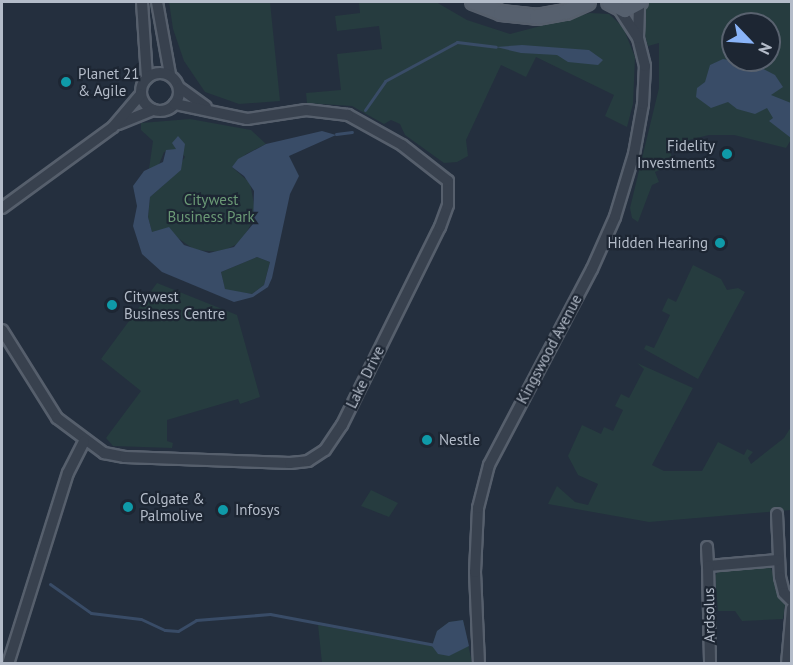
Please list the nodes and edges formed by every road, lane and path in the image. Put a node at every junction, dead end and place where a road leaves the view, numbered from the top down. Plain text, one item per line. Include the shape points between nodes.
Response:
1 (142, 2) edge
2 (157, 2) edge
3 (473, 2) edge
4 (639, 2) edge
5 (585, 4) edge
6 (613, 5) edge
7 (638, 38) junction
8 (170, 74) junction
9 (147, 78) junction
10 (180, 88) junction
11 (141, 94) junction
12 (175, 104) junction
13 (153, 110) junction
14 (214, 112) junction
15 (113, 127) junction
16 (2, 208) edge
17 (2, 330) edge
18 (84, 442) junction
19 (777, 514) dead end
20 (707, 547) dead end
21 (778, 560) junction
22 (708, 566) junction
23 (792, 601) edge
24 (792, 608) edge
25 (8, 663) edge
26 (479, 663) edge
27 (710, 663) edge
28 (787, 663) edge

1 - 9 street
2 - 8 street
3 - 5 main road via 520,17 552,15
4 - 6 main road via 631,9
4 - 7 street, Kingswood Avenue
5 - 6 main road
6 - 7 street, Kingswood Avenue
7 - 26 street, Kingswood Avenue via 645,66 643,104 615,217 592,269 502,436 483,485 475,572
8 - 9 street via 158,72
8 - 10 street
9 - 11 street
10 - 12 street
10 - 14 street, Lake Drive
11 - 13 street
11 - 15 street
12 - 13 street via 165,111
12 - 14 street, Lake Drive
13 - 15 street
14 - 18 street, Lake Drive via 247,119 324,110 367,123 445,176 449,191 440,227 342,425 325,450 308,461 124,457 104,453
15 - 16 street
17 - 18 street, Lake Drive via 44,402
18 - 25 street via 68,473
19 - 21 street
20 - 22 street, Ardsolus
21 - 22 street, Ardsolus
21 - 23 street via 784,593
22 - 27 street, Ardsolus
24 - 28 street

